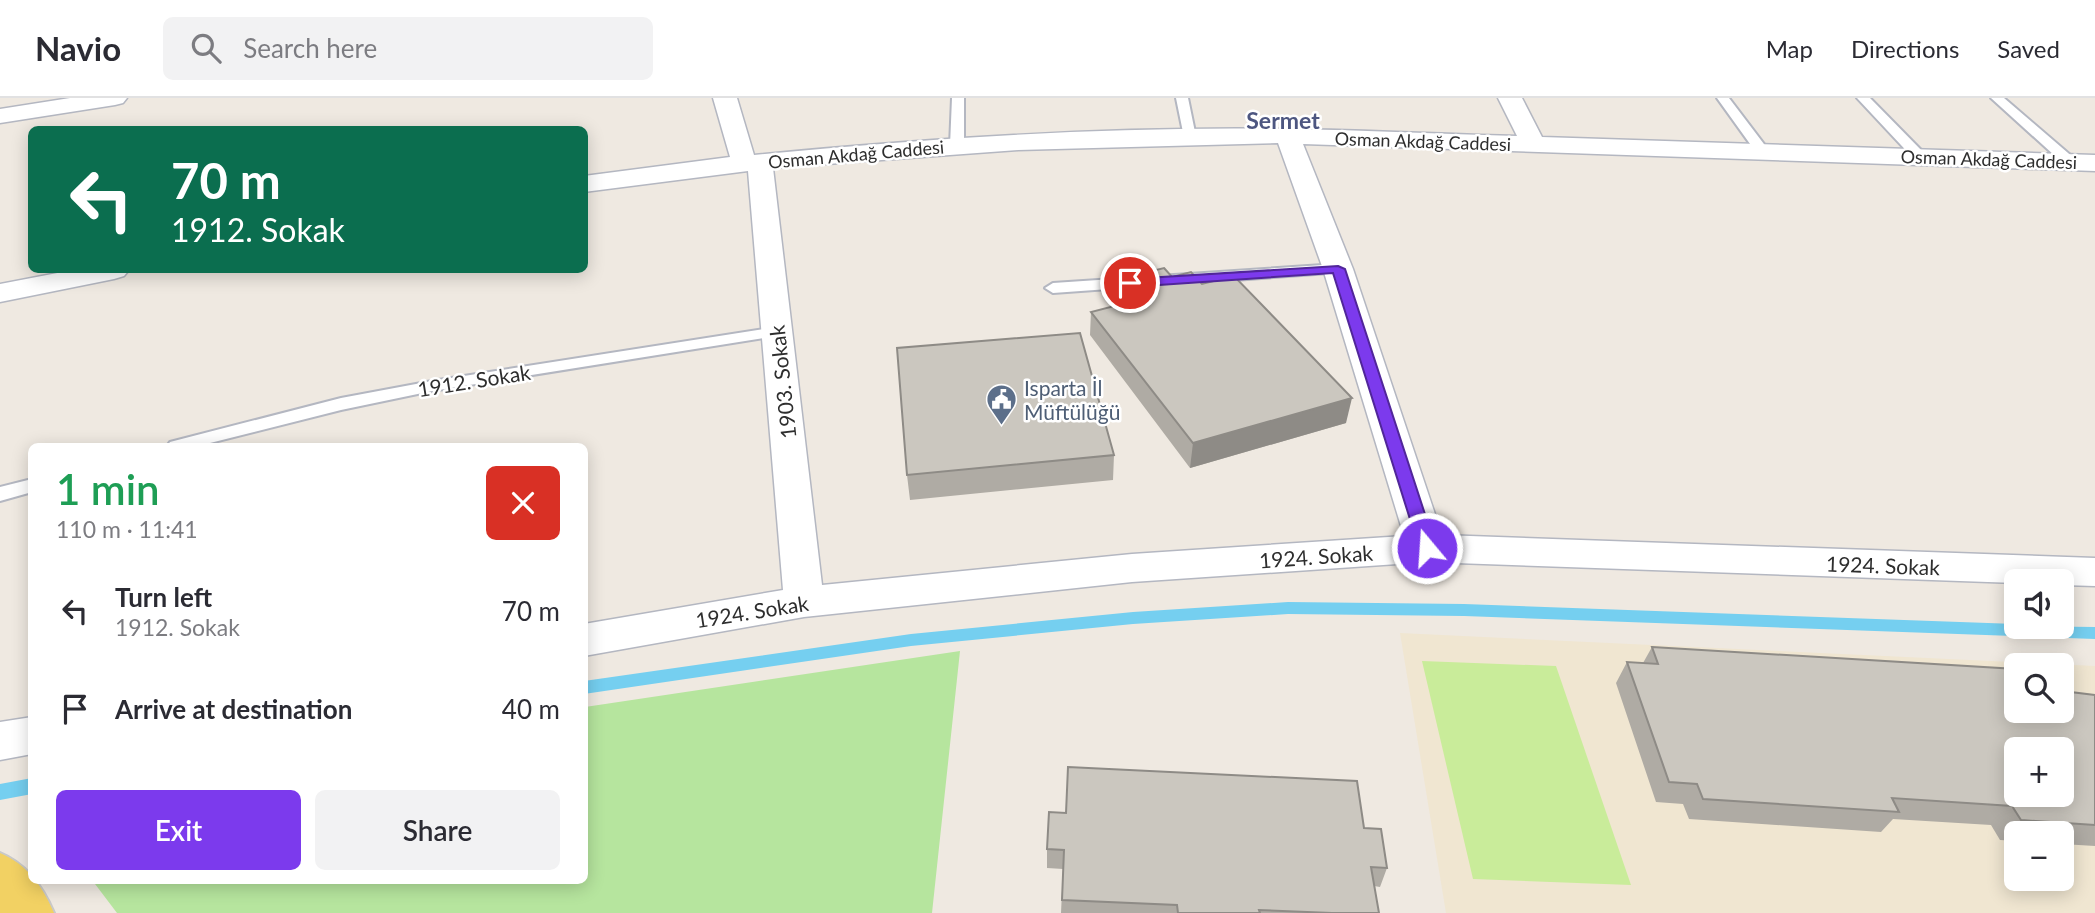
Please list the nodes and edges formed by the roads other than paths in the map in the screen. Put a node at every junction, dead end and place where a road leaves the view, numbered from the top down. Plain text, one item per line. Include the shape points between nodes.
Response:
1 (115, 98) edge
2 (725, 98) edge
3 (958, 98) edge
4 (1182, 98) edge
5 (1510, 98) edge
6 (1723, 98) edge
7 (1863, 98) edge
8 (1997, 98) edge
9 (0, 116) edge
10 (1190, 136) junction
11 (1288, 136) junction
12 (1533, 144) junction
13 (957, 146) junction
14 (1763, 152) junction
15 (1920, 157) junction
16 (2082, 162) edge
17 (752, 163) junction
18 (2095, 183) edge
19 (588, 184) edge
20 (1338, 269) junction
21 (99, 273) edge
22 (1052, 288) dead end
23 (0, 293) edge
24 (777, 332) junction
25 (188, 443) edge
26 (28, 486) edge
27 (0, 494) edge
28 (1427, 548) junction
29 (2095, 572) edge
30 (804, 602) junction
31 (588, 639) edge
32 (28, 736) edge
33 (0, 741) edge
34 (0, 877) edge
35 (28, 913) edge

1 - 9 street
2 - 17 street, 1903. Sokak
3 - 13 lane
4 - 10 lane
5 - 12 street
6 - 14 lane
7 - 15 lane
8 - 16 lane
10 - 11 street, Osman Akdağ Caddesi
10 - 13 street, Osman Akdağ Caddesi
11 - 12 street, Osman Akdağ Caddesi
11 - 20 street
12 - 14 street, Osman Akdağ Caddesi
13 - 17 street, Osman Akdağ Caddesi
14 - 15 street, Osman Akdağ Caddesi
15 - 16 street, Osman Akdağ Caddesi
16 - 18 street
17 - 19 street, Osman Akdağ Caddesi
17 - 24 street, 1903. Sokak
20 - 22 lane
20 - 28 street
21 - 23 street
24 - 25 lane, 1912. Sokak via 419,389
24 - 30 street, 1903. Sokak
26 - 27 lane
28 - 29 street, 1924. Sokak
28 - 30 street, 1924. Sokak via 1132,568
30 - 31 street, 1924. Sokak
32 - 33 street
34 - 35 main road

